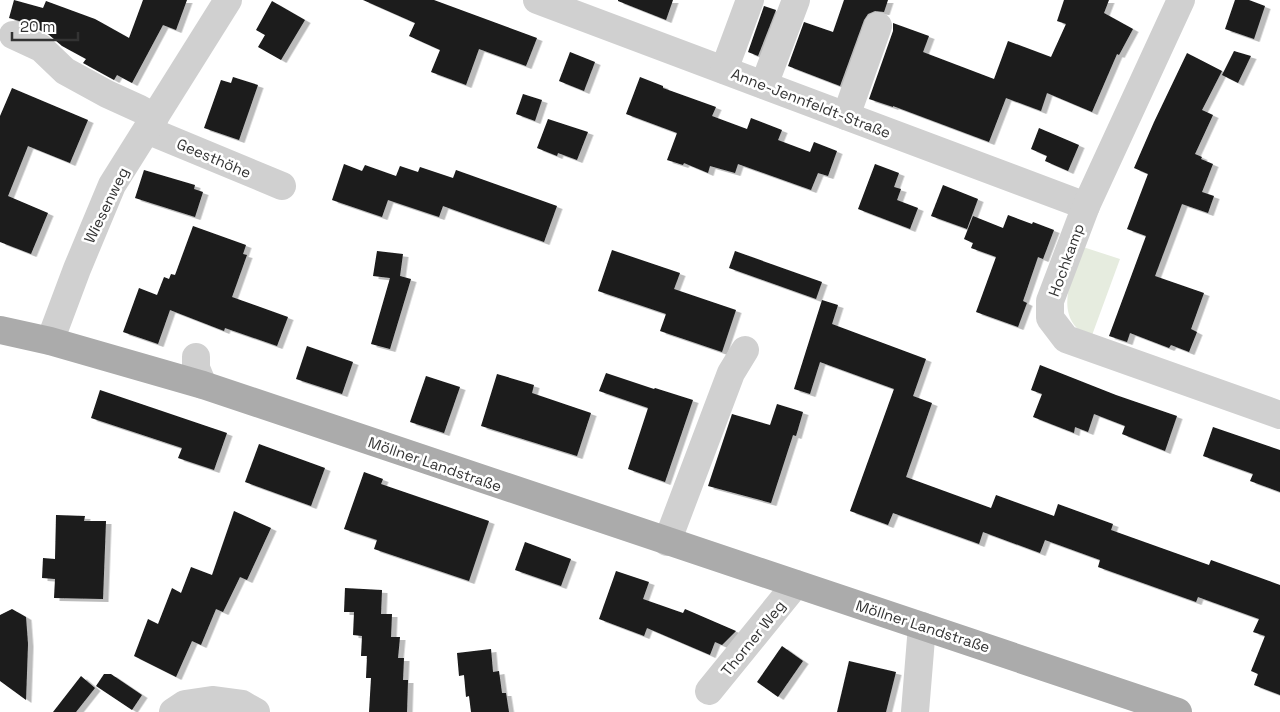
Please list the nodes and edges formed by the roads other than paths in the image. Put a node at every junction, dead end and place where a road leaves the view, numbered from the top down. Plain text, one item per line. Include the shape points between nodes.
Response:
1 (228, 0) edge
2 (537, 0) edge
3 (750, 0) edge
4 (796, 0) edge
5 (1181, 0) edge
6 (588, 9) edge
7 (878, 26) dead end
8 (14, 35) dead end
9 (724, 70) junction
10 (764, 85) junction
11 (846, 116) junction
12 (147, 119) junction
13 (282, 186) dead end
14 (1086, 206) junction
15 (0, 330) edge
16 (50, 340) junction
17 (745, 350) dead end
18 (196, 357) dead end
19 (203, 385) junction
20 (1280, 415) edge
21 (667, 542) junction
22 (796, 584) junction
23 (922, 626) junction
24 (709, 691) dead end
25 (173, 712) edge
26 (256, 712) edge
27 (915, 712) edge
28 (1178, 712) edge

1 - 12 street, Wiesenweg
2 - 6 street, Anne-Jennfeldt-Straße
3 - 9 street
4 - 10 street
5 - 14 street, Hochkamp
6 - 9 street, Anne-Jennfeldt-Straße
7 - 11 street
8 - 12 street, Geesthöhe via 41,48 65,71
9 - 10 street, Anne-Jennfeldt-Straße
10 - 11 street, Anne-Jennfeldt-Straße
11 - 14 street, Anne-Jennfeldt-Straße
12 - 13 street, Geesthöhe
12 - 16 street, Wiesenweg via 112,185 83,271
14 - 20 street, Hochkamp via 1050,301 1050,318 1066,339
15 - 16 main road, Möllner Landstraße
16 - 19 main road, Möllner Landstraße
17 - 21 street via 731,373
18 - 19 street via 196,368
19 - 21 main road, Möllner Landstraße
21 - 22 main road, Möllner Landstraße
22 - 23 main road, Möllner Landstraße
22 - 24 street, Thorner Weg
23 - 27 street
23 - 28 main road, Möllner Landstraße
25 - 26 street via 185,704 212,700 242,704

